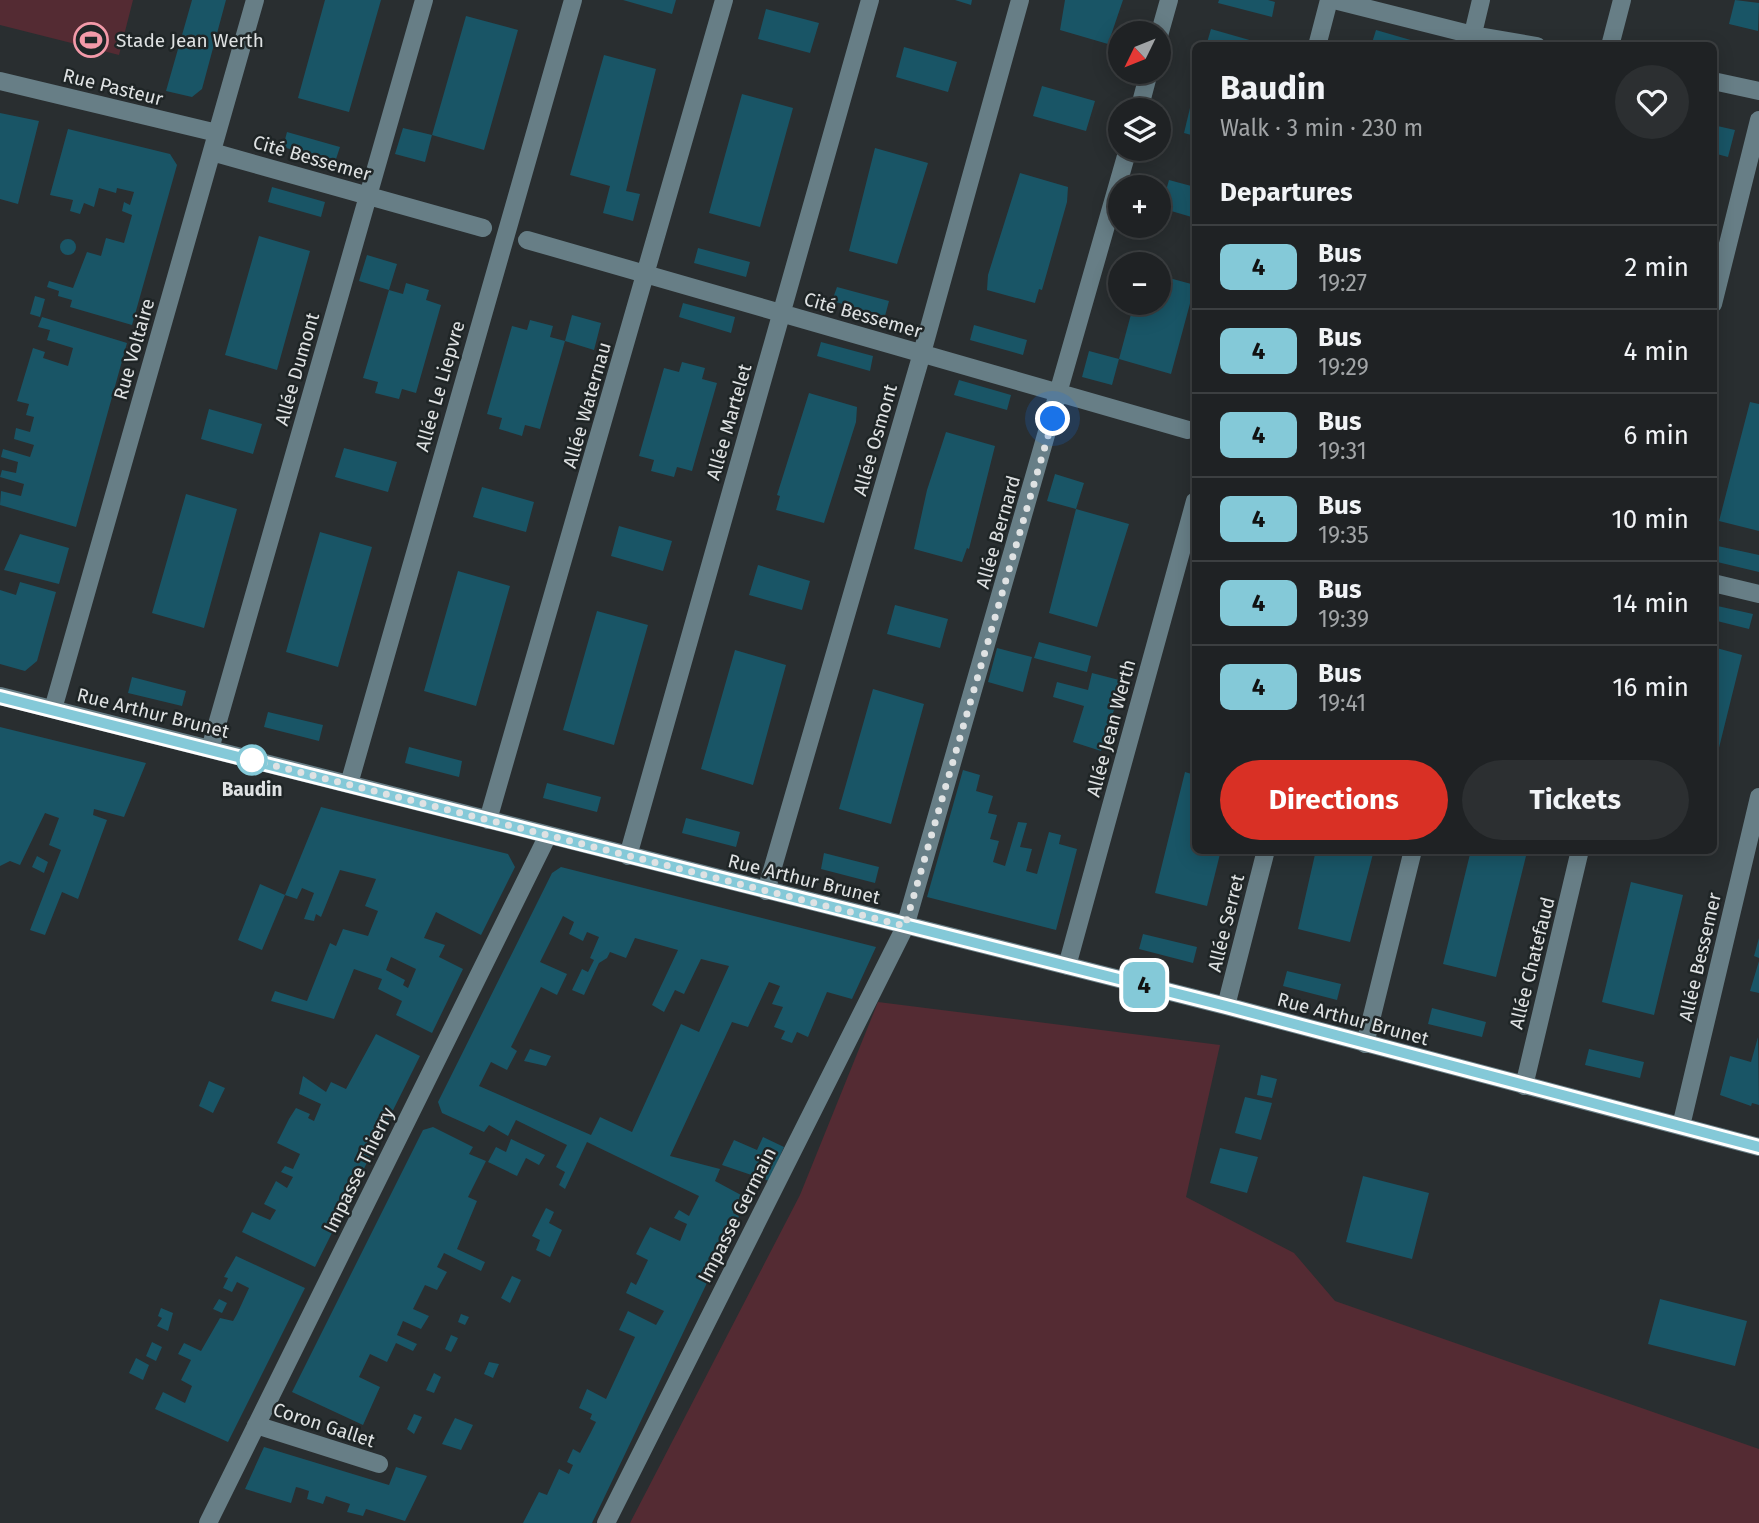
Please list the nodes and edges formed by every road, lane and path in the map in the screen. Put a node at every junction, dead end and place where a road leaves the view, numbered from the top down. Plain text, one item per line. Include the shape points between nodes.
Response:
1 (255, 0) edge
2 (424, 0) edge
3 (573, 0) edge
4 (724, 0) edge
5 (870, 0) edge
6 (1020, 0) edge
7 (1169, 0) edge
8 (1331, 0) edge
9 (1482, 0) edge
10 (1622, 0) edge
11 (1163, 21) edge
12 (1471, 40) edge
13 (1318, 42) edge
14 (1493, 42) edge
15 (1611, 42) edge
16 (0, 81) edge
17 (1717, 82) edge
18 (1759, 91) edge
19 (1759, 120) edge
20 (217, 133) junction
21 (212, 152) junction
22 (1125, 161) edge
23 (369, 196) junction
24 (483, 228) dead end
25 (527, 240) dead end
26 (646, 275) junction
27 (1717, 288) edge
28 (782, 313) junction
29 (922, 353) junction
30 (1060, 393) junction
31 (1188, 429) dead end
32 (1192, 513) edge
33 (1717, 584) edge
34 (1759, 594) edge
35 (0, 696) edge
36 (53, 709) junction
37 (210, 749) junction
38 (349, 784) junction
39 (1759, 797) edge
40 (488, 820) junction
41 (548, 835) junction
42 (1265, 854) edge
43 (1412, 854) edge
44 (1579, 854) edge
45 (628, 856) junction
46 (766, 891) junction
47 (905, 926) junction
48 (1067, 966) junction
49 (1226, 1006) junction
50 (1365, 1044) junction
51 (1524, 1086) junction
52 (1681, 1126) junction
53 (1759, 1147) edge
54 (256, 1425) junction
55 (379, 1464) dead end
56 (208, 1523) edge
57 (606, 1523) edge

1 - 20 street, Rue Voltaire
2 - 23 street, Allée Dumont
3 - 38 street, Allée Le Liepvre
4 - 26 street, Allée Waternau
5 - 28 street, Allée Martelet
6 - 29 street, Allée Osmont
7 - 11 street
8 - 12 street
8 - 13 street
9 - 12 street
10 - 15 street
12 - 14 street
16 - 20 street, Rue Pasteur
17 - 18 street
19 - 27 street
20 - 21 street, Rue Voltaire
21 - 23 street, Cité Bessemer
21 - 36 street, Rue Voltaire
22 - 30 street, Allée Bernard
23 - 24 street, Cité Bessemer
23 - 37 street, Allée Dumont
25 - 26 street, Cité Bessemer
26 - 28 street, Cité Bessemer
26 - 40 street, Allée Waternau
28 - 29 street, Cité Bessemer
28 - 45 street, Allée Martelet
29 - 30 street, Cité Bessemer
29 - 46 street, Allée Osmont
30 - 31 street, Cité Bessemer
30 - 47 street, Allée Bernard
32 - 48 street, Allée Jean Werth
33 - 34 street
35 - 36 street, Rue Arthur Brunet
36 - 37 street, Rue Arthur Brunet
37 - 38 street, Rue Arthur Brunet
38 - 40 street, Rue Arthur Brunet
39 - 52 street, Allée Bessemer
40 - 41 street, Rue Arthur Brunet
41 - 45 street, Rue Arthur Brunet
41 - 54 street, Impasse Thierry
42 - 49 street, Allée Serret
43 - 50 street
44 - 51 street, Allée Chatefaud
45 - 46 street, Rue Arthur Brunet
46 - 47 street, Rue Arthur Brunet
47 - 48 street, Rue Arthur Brunet
47 - 57 street, Impasse Germain
48 - 49 street, Rue Arthur Brunet
49 - 50 street, Rue Arthur Brunet
50 - 51 street, Rue Arthur Brunet
51 - 52 street, Rue Arthur Brunet
52 - 53 street, Rue Arthur Brunet
54 - 55 street, Coron Gallet
54 - 56 street, Impasse Thierry

